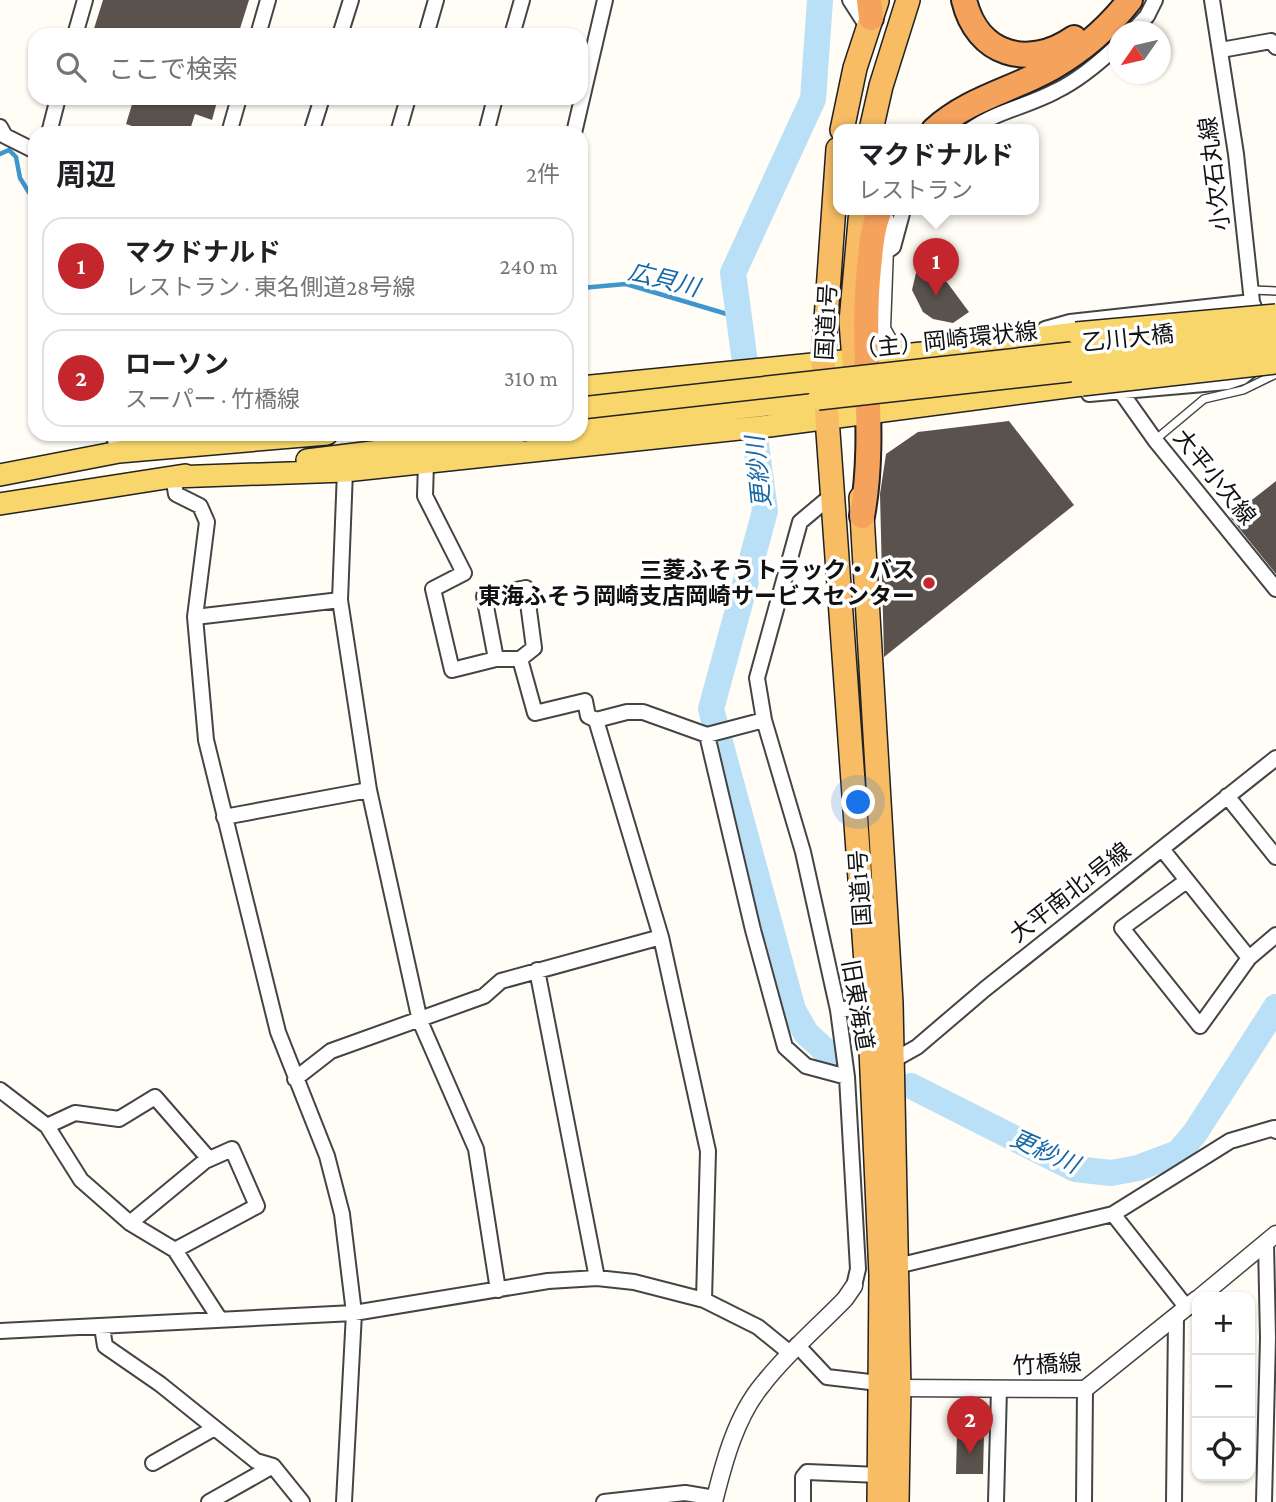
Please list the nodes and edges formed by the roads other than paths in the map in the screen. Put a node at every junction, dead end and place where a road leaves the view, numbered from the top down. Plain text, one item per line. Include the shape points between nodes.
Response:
1 (85, 0) edge
2 (268, 0) edge
3 (351, 0) edge
4 (436, 0) edge
5 (522, 0) edge
6 (605, 0) edge
7 (850, 0) edge
8 (908, 0) edge
9 (964, 0) edge
10 (1116, 0) edge
11 (1130, 0) edge
12 (1156, 0) edge
13 (1212, 0) edge
14 (871, 12) edge
15 (1142, 21) edge
16 (77, 28) edge
17 (260, 28) edge
18 (342, 28) edge
19 (428, 28) edge
20 (514, 28) edge
21 (1276, 47) edge
22 (1221, 50) junction
23 (1108, 54) edge
24 (588, 73) edge
25 (56, 105) edge
26 (237, 105) edge
27 (320, 105) edge
28 (406, 105) edge
29 (493, 105) edge
30 (581, 105) edge
31 (843, 124) edge
32 (872, 124) edge
33 (942, 124) edge
34 (978, 124) edge
35 (51, 126) edge
36 (231, 126) edge
37 (313, 126) edge
38 (400, 126) edge
39 (488, 126) edge
40 (576, 126) edge
41 (0, 127) edge
42 (28, 148) edge
43 (833, 215) edge
44 (860, 215) edge
45 (879, 215) edge
46 (887, 215) edge
47 (902, 215) edge
48 (884, 253) junction
49 (1276, 291) edge
50 (1251, 296) junction
51 (1276, 315) edge
52 (1276, 330) edge
53 (992, 344) junction
54 (1276, 348) edge
55 (907, 355) junction
56 (859, 359) junction
57 (823, 362) junction
58 (1276, 363) edge
59 (1276, 374) edge
60 (588, 386) edge
61 (1121, 392) junction
62 (986, 396) junction
63 (588, 407) edge
64 (822, 409) junction
65 (862, 413) junction
66 (588, 425) edge
67 (1155, 440) junction
68 (139, 441) edge
69 (163, 441) edge
70 (463, 441) edge
71 (116, 443) edge
72 (426, 462) junction
73 (345, 471) junction
74 (0, 475) edge
75 (173, 477) junction
76 (831, 496) junction
77 (0, 504) edge
78 (862, 516) joint
79 (1276, 589) edge
80 (340, 600) junction
81 (195, 617) junction
82 (496, 659) junction
83 (520, 659) junction
84 (596, 720) junction
85 (764, 720) junction
86 (707, 735) junction
87 (1276, 758) edge
88 (369, 790) junction
89 (1227, 796) junction
90 (224, 817) junction
91 (1162, 849) junction
92 (1276, 857) edge
93 (1185, 882) junction
94 (1276, 935) edge
95 (661, 937) junction
96 (1249, 958) junction
97 (537, 970) junction
98 (880, 1004) junction
99 (838, 1010) junction
100 (419, 1021) junction
101 (892, 1061) junction
102 (847, 1077) junction
103 (295, 1079) junction
104 (0, 1090) edge
105 (47, 1126) junction
106 (1275, 1128) edge
107 (209, 1159) junction
108 (1113, 1213) junction
109 (130, 1223) junction
110 (1271, 1238) edge
111 (175, 1250) junction
112 (897, 1266) junction
113 (597, 1278) junction
114 (854, 1286) joint
115 (498, 1290) junction
116 (704, 1300) junction
117 (1190, 1306) edge
118 (354, 1313) junction
119 (219, 1318) junction
120 (102, 1327) junction
121 (0, 1331) edge
122 (1272, 1335) edge
123 (794, 1349) junction
124 (890, 1385) junction
125 (999, 1389) junction
126 (1086, 1389) junction
127 (213, 1429) junction
128 (153, 1463) dead end
129 (273, 1466) junction
130 (879, 1475) junction
131 (715, 1500) edge
132 (209, 1502) edge
133 (302, 1502) edge
134 (344, 1502) edge
135 (604, 1502) edge
136 (803, 1502) edge
137 (879, 1502) edge
138 (897, 1502) edge
139 (996, 1502) edge
140 (1084, 1502) edge
141 (1174, 1502) edge
142 (1264, 1502) edge

1 - 16 street
2 - 17 street
3 - 18 street
4 - 19 street
5 - 20 street
6 - 24 street
7 - 14 street
8 - 32 highway
9 - 10 highway via 969,20 984,40 1007,53 1034,56 1065,44 1099,20
11 - 33 highway via 1108,27 1053,68 968,104
12 - 15 street
13 - 22 street, 小欠石丸線
14 - 31 highway
21 - 22 street via 1271,41
22 - 50 street, 小欠石丸線
23 - 34 street via 1056,91
25 - 35 street
26 - 36 street
27 - 37 street
28 - 38 street
29 - 39 street
30 - 40 street
41 - 42 street via 5,136
43 - 57 highway, 国道1号
44 - 56 highway, 国道1号 via 852,293
45 - 56 highway via 872,237
46 - 48 street
47 - 48 street via 892,247
48 - 55 street via 884,335
49 - 50 lane
50 - 53 street via 1070,322
50 - 61 street, 小欠石丸線 via 1263,340 1258,363 1242,377
51 - 53 main road, bridge
52 - 63 main road, （主）岡崎環状線, bridge
53 - 55 main road
54 - 64 main road, 乙川大橋, bridge
55 - 56 main road
56 - 57 main road
56 - 65 highway
57 - 60 main road
57 - 64 highway, 国道1号
58 - 62 main road, bridge
59 - 67 lane via 1243,390 1204,399
61 - 62 street, 小欠石丸線 via 1021,399
61 - 67 street, 大平小欠線
62 - 65 main road
64 - 65 main road
64 - 66 main road via 795,401
64 - 72 main road via 769,426
64 - 76 highway, 国道1号
65 - 78 highway via 869,482
67 - 79 street, 大平小欠線
68 - 71 main road
69 - 71 main road
70 - 75 main road
71 - 74 main road
72 - 73 main road
72 - 82 street via 425,496 464,573 433,589 452,670
73 - 75 main road
73 - 80 street
75 - 77 main road
75 - 81 street via 176,494 200,506 207,522
76 - 85 street, 旧東海道 via 800,522 757,678
76 - 98 highway, 国道1号
78 - 98 highway, 国道1号
80 - 81 street
80 - 88 street
81 - 90 street via 206,740
82 - 83 street
82 - 83 street via 484,596 526,588 534,648
83 - 84 street via 535,713 585,701 588,716
84 - 86 street via 643,712
84 - 95 street
85 - 86 street
85 - 99 street, 旧東海道 via 803,852
86 - 102 street via 785,1047 807,1066
87 - 89 street, 大平南北1号線
88 - 90 street
88 - 100 street
89 - 91 street, 大平南北1号線
89 - 92 street
90 - 103 street via 278,1032
91 - 93 street
91 - 101 street, 大平南北1号線 via 917,1047
93 - 96 street
93 - 96 street via 1122,928 1200,1026
94 - 96 street
95 - 97 street
95 - 116 street via 708,1151
97 - 100 street via 501,981 484,996
97 - 113 street
98 - 99 street
98 - 101 highway, 国道1号
98 - 124 highway, 国道1号 via 881,1275
99 - 102 street, 旧東海道
100 - 103 street via 331,1051
100 - 115 street via 476,1149
101 - 112 highway, 国道1号
102 - 114 street, 旧東海道 via 858,1269
103 - 118 street via 327,1156 342,1214
104 - 105 street
105 - 107 street via 75,1113 119,1119 155,1097
105 - 109 street via 81,1180
106 - 108 street via 1230,1141
107 - 109 street
107 - 111 street via 232,1149 257,1206
108 - 112 street
108 - 117 street
109 - 111 street
110 - 117 street, 竹橋線
110 - 122 street
111 - 119 street
112 - 124 highway, 国道1号
113 - 115 street
113 - 116 street via 634,1282
114 - 123 street, 旧東海道
115 - 118 street
116 - 123 street
117 - 126 street, 竹橋線
117 - 141 street
118 - 119 street
118 - 134 street
119 - 120 street
120 - 121 street
120 - 127 street via 105,1346
122 - 142 street
123 - 124 street via 827,1377
123 - 131 street, 旧東海道 via 746,1409
124 - 125 street, 竹橋線
124 - 130 highway, 国道1号
124 - 138 highway, 国道1号
125 - 126 street, 竹橋線
125 - 139 street
126 - 140 street
127 - 128 street
127 - 129 street via 256,1461
129 - 132 street
129 - 133 street
130 - 136 street via 807,1472
130 - 137 highway, 国道1号
131 - 135 street via 685,1493

